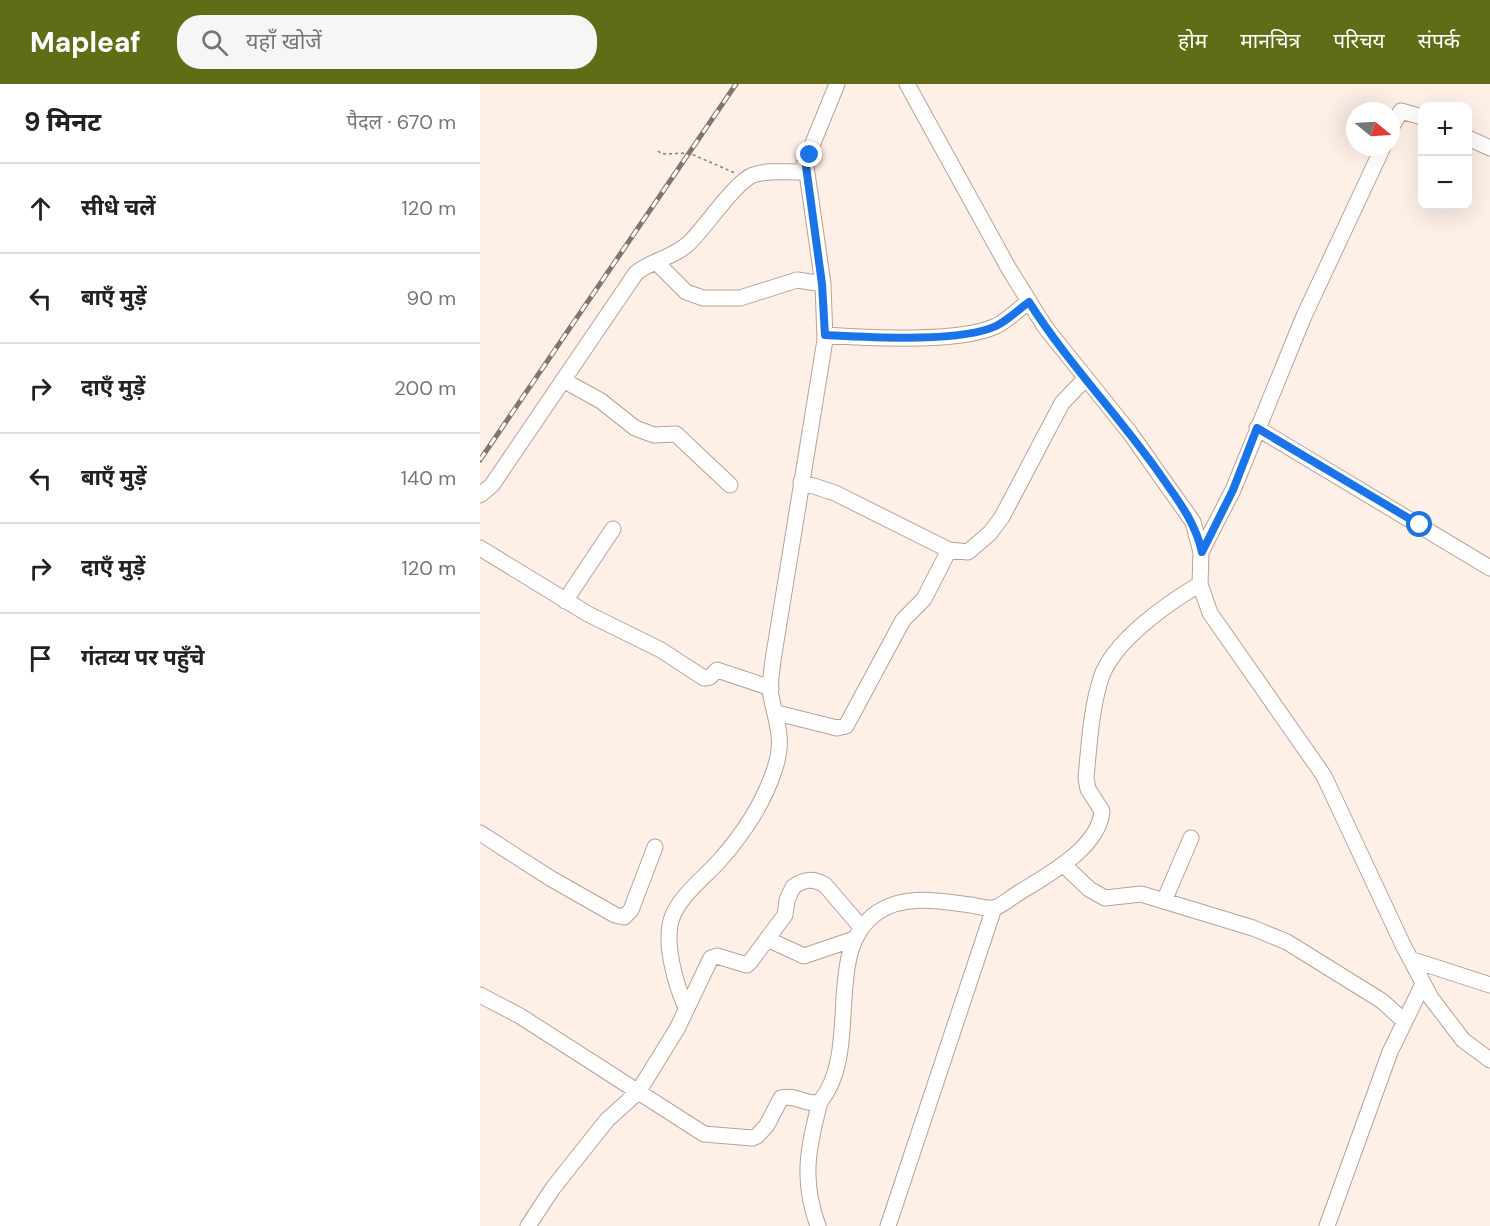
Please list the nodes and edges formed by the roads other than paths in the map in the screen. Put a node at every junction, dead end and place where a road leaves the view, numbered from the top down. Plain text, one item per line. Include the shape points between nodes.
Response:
1 (837, 84) edge
2 (907, 84) edge
3 (1400, 113) edge
4 (1418, 116) edge
5 (1472, 140) edge
6 (1490, 148) edge
7 (1379, 156) edge
8 (806, 166) junction
9 (656, 262) junction
10 (822, 284) junction
11 (1029, 302) junction
12 (825, 335) junction
13 (1086, 378) junction
14 (563, 380) junction
15 (1257, 428) junction
16 (801, 482) junction
17 (730, 485) dead end
18 (480, 495) edge
19 (613, 528) dead end
20 (480, 548) edge
21 (949, 550) junction
22 (1202, 552) junction
23 (1490, 568) edge
24 (1200, 584) junction
25 (565, 601) junction
26 (771, 688) junction
27 (777, 713) junction
28 (480, 833) edge
29 (1191, 838) dead end
30 (655, 847) dead end
31 (1064, 865) junction
32 (1164, 901) junction
33 (994, 908) junction
34 (858, 933) junction
35 (767, 939) junction
36 (1410, 959) junction
37 (1424, 984) junction
38 (1490, 985) edge
39 (480, 994) edge
40 (686, 1008) junction
41 (1404, 1021) junction
42 (1490, 1060) edge
43 (638, 1092) junction
44 (820, 1102) junction
45 (528, 1226) edge
46 (818, 1226) edge
47 (888, 1226) edge
48 (1327, 1226) edge

1 - 8 street
2 - 11 street
3 - 4 street
5 - 6 street
7 - 15 street via 1299,326
8 - 9 street via 799,172 776,171 746,178 688,244
8 - 10 street
9 - 10 street via 686,292 703,298 740,298 797,280
9 - 14 street via 646,265 628,282
10 - 12 street
11 - 12 street via 997,326 970,334
11 - 13 street
12 - 16 street
13 - 21 street via 1062,403 1011,503 990,533 968,552
13 - 22 street via 1193,522
14 - 17 street via 601,401 635,428 654,435 676,434
14 - 18 street via 492,485
15 - 22 street via 1233,490
15 - 23 street
16 - 21 street via 835,493
16 - 26 street
19 - 25 street
20 - 25 street
21 - 27 street via 924,599 903,620 844,728
22 - 24 street
24 - 31 street via 1135,632 1102,676 1086,778 1102,817 1090,837
24 - 36 street via 1222,633 1324,776
25 - 26 street via 661,650 704,678 710,678 717,670
26 - 27 street
27 - 40 street via 779,756 757,810 672,917 673,970
28 - 30 street via 620,917 631,910
29 - 32 street
31 - 32 street via 1089,889 1105,898 1137,893
31 - 33 street
32 - 41 street via 1287,942 1382,1001
33 - 34 street via 919,899 880,911
33 - 47 street
34 - 35 street via 804,956
34 - 35 street via 825,885 808,879 793,887 785,915
34 - 44 street via 846,966 842,1037 835,1070
35 - 40 street via 747,965 717,956 711,958
36 - 37 street
36 - 38 street
37 - 41 street
37 - 42 street via 1463,1040
39 - 43 street
40 - 43 street
41 - 48 street
43 - 44 street via 704,1134 752,1138 767,1125 781,1098
43 - 45 street via 607,1120
44 - 46 street via 807,1170

